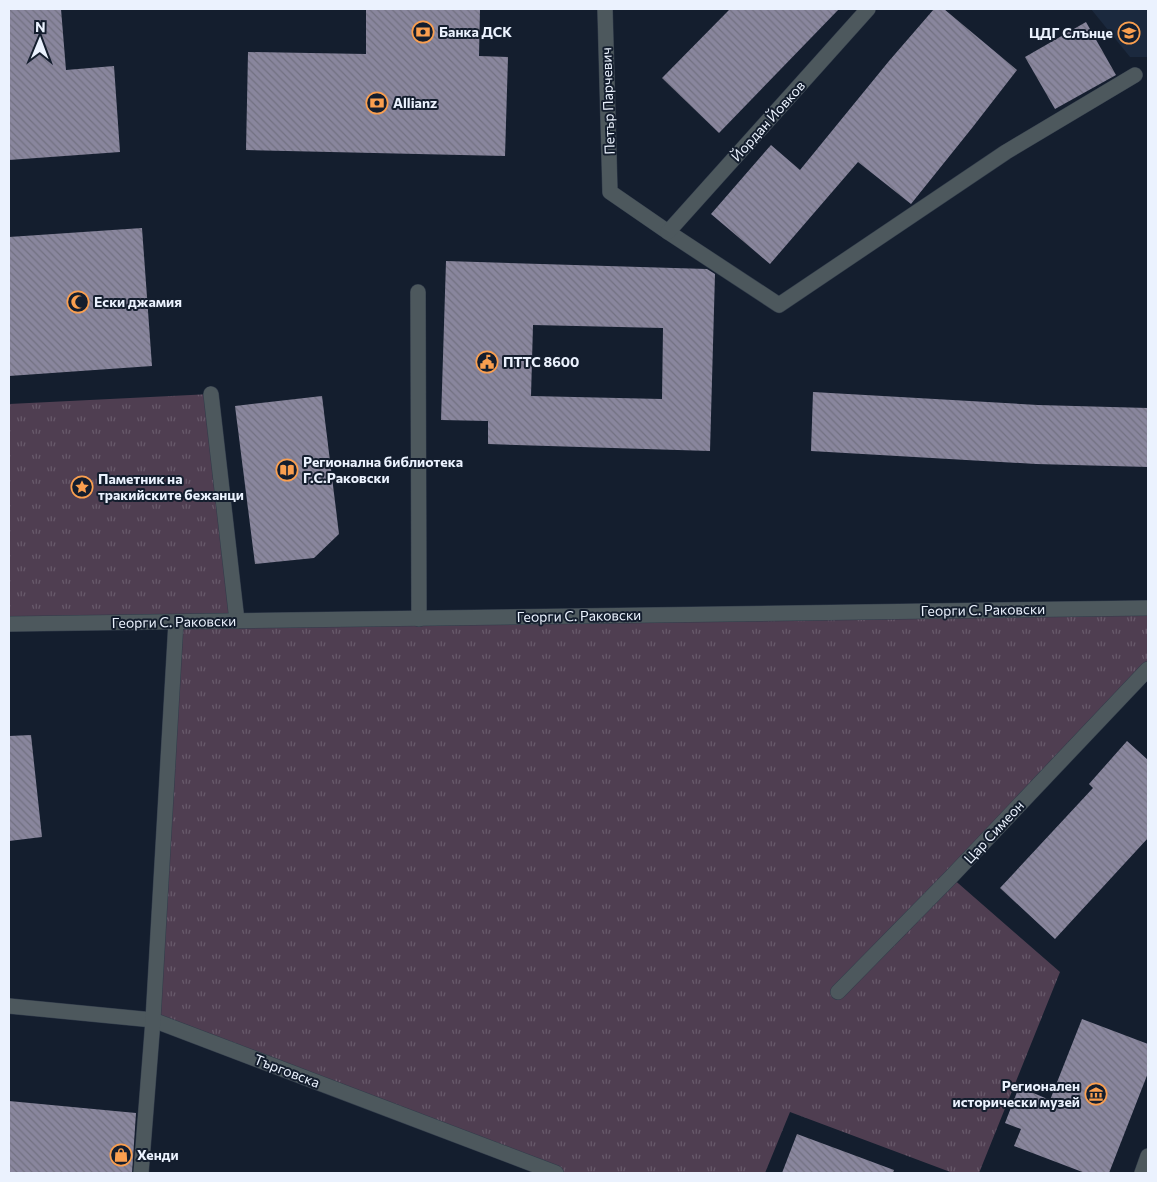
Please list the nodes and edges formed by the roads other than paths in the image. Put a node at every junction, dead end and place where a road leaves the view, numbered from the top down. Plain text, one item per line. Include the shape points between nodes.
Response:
1 (605, 9) edge
2 (868, 9) edge
3 (1135, 75) dead end
4 (668, 232) junction
5 (418, 292) dead end
6 (211, 394) dead end
7 (1148, 608) edge
8 (418, 618) junction
9 (238, 621) junction
10 (176, 622) junction
11 (9, 624) edge
12 (1148, 669) edge
13 (838, 992) dead end
14 (9, 1006) edge
15 (153, 1020) junction
16 (1148, 1156) edge
17 (141, 1173) edge
18 (556, 1173) edge
19 (1142, 1173) edge

1 - 4 street, Петър Парчевич via 610,192
2 - 4 street, Йордан Йовков
3 - 4 street via 1006,152 779,305
5 - 8 street
6 - 9 street
7 - 8 street, Георги С. Раковски
8 - 9 street, Георги С. Раковски
9 - 10 street, Георги С. Раковски
10 - 11 street, Георги С. Раковски
10 - 15 street
12 - 13 street, Цар Симеон
14 - 15 street, Търговска
15 - 17 street
15 - 18 street, Търговска
16 - 19 street

